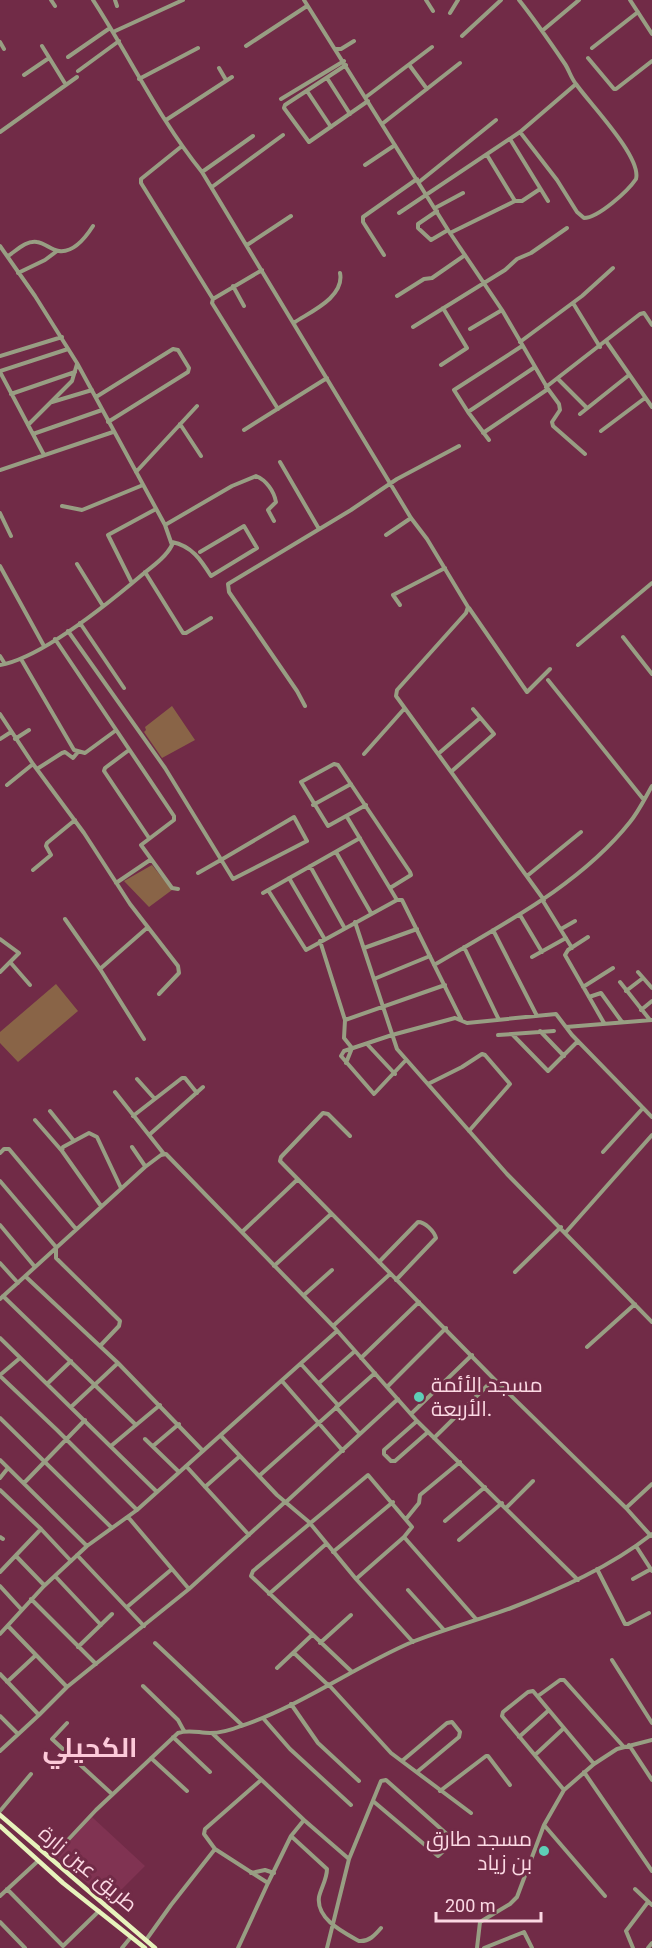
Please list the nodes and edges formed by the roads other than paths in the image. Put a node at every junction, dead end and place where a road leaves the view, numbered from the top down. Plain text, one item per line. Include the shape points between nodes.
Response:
1 (51, 0) edge
2 (93, 0) edge
3 (114, 0) edge
4 (183, 0) edge
5 (304, 0) edge
6 (426, 0) edge
7 (458, 0) edge
8 (501, 0) edge
9 (519, 0) edge
10 (579, 0) edge
11 (630, 0) edge
12 (55, 6) dead end
13 (117, 6) dead end
14 (307, 6) junction
15 (433, 11) dead end
16 (638, 12) junction
17 (450, 13) dead end
18 (112, 30) junction
19 (542, 31) junction
20 (652, 34) edge
21 (462, 36) dead end
22 (119, 41) junction
23 (354, 41) dead end
24 (0, 42) edge
25 (42, 46) dead end
26 (246, 46) dead end
27 (432, 47) dead end
28 (198, 48) dead end
29 (592, 48) dead end
30 (4, 49) dead end
31 (336, 49) junction
32 (68, 57) dead end
33 (49, 58) junction
34 (588, 58) dead end
35 (652, 61) edge
36 (345, 63) junction
37 (460, 63) dead end
38 (410, 66) junction
39 (219, 68) dead end
40 (78, 71) dead end
41 (24, 75) dead end
42 (77, 77) dead end
43 (232, 77) dead end
44 (327, 78) junction
45 (140, 79) junction
46 (226, 80) junction
47 (576, 84) junction
48 (66, 85) junction
49 (427, 89) junction
50 (306, 91) junction
51 (281, 99) dead end
52 (367, 99) junction
53 (350, 114) junction
54 (166, 120) junction
55 (496, 120) dead end
56 (382, 124) junction
57 (331, 127) junction
58 (0, 132) edge
59 (520, 132) junction
60 (283, 135) dead end
61 (253, 136) dead end
62 (510, 139) junction
63 (395, 145) junction
64 (183, 146) junction
65 (487, 155) junction
66 (365, 165) dead end
67 (202, 172) junction
68 (418, 181) junction
69 (212, 187) junction
70 (540, 189) junction
71 (463, 193) dead end
72 (427, 194) junction
73 (515, 201) junction
74 (548, 201) dead end
75 (436, 210) junction
76 (399, 213) dead end
77 (291, 216) dead end
78 (93, 226) dead end
79 (567, 228) dead end
80 (449, 232) junction
81 (247, 246) junction
82 (1, 248) edge
83 (57, 250) junction
84 (384, 255) dead end
85 (465, 255) junction
86 (8, 256) junction
87 (613, 268) dead end
88 (262, 270) junction
89 (18, 273) junction
90 (340, 273) dead end
91 (483, 283) junction
92 (233, 286) junction
93 (397, 296) dead end
94 (213, 298) junction
95 (573, 303) junction
96 (244, 306) dead end
97 (443, 308) junction
98 (502, 310) junction
99 (295, 322) junction
100 (652, 325) edge
101 (413, 327) dead end
102 (470, 329) dead end
103 (62, 337) junction
104 (606, 341) junction
105 (521, 344) junction
106 (600, 347) junction
107 (68, 348) junction
108 (0, 356) edge
109 (77, 363) junction
110 (441, 365) dead end
111 (535, 367) junction
112 (0, 372) edge
113 (75, 372) junction
114 (629, 375) junction
115 (327, 378) junction
116 (558, 379) junction
117 (547, 388) junction
118 (92, 390) junction
119 (11, 394) junction
120 (96, 397) junction
121 (645, 398) junction
122 (51, 402) junction
123 (197, 406) dead end
124 (586, 407) dead end
125 (652, 408) edge
126 (278, 409) junction
127 (102, 410) junction
128 (468, 412) junction
129 (580, 414) dead end
130 (108, 422) junction
131 (180, 424) junction
132 (28, 426) junction
133 (244, 430) dead end
134 (602, 431) dead end
135 (113, 432) junction
136 (483, 433) junction
137 (33, 434) junction
138 (489, 440) dead end
139 (459, 446) dead end
140 (585, 454) dead end
141 (44, 455) junction
142 (201, 456) dead end
143 (280, 462) dead end
144 (0, 470) edge
145 (136, 472) junction
146 (392, 484) junction
147 (143, 485) junction
148 (63, 506) dead end
149 (156, 509) junction
150 (0, 513) edge
151 (411, 518) junction
152 (274, 521) dead end
153 (165, 525) junction
154 (319, 529) junction
155 (386, 535) dead end
156 (11, 536) dead end
157 (173, 543) junction
158 (200, 552) dead end
159 (77, 564) dead end
160 (0, 566) edge
161 (445, 568) junction
162 (145, 572) junction
163 (132, 583) junction
164 (652, 583) edge
165 (400, 605) dead end
166 (103, 606) junction
167 (468, 607) junction
168 (211, 618) dead end
169 (80, 623) junction
170 (68, 632) junction
171 (623, 637) dead end
172 (55, 639) junction
173 (579, 645) dead end
174 (44, 646) junction
175 (0, 656) edge
176 (21, 659) junction
177 (2, 664) edge
178 (550, 669) dead end
179 (652, 674) edge
180 (548, 680) dead end
181 (124, 687) dead end
182 (305, 706) dead end
183 (404, 709) junction
184 (473, 709) dead end
185 (0, 714) edge
186 (480, 718) junction
187 (29, 730) dead end
188 (115, 731) junction
189 (11, 732) junction
190 (0, 739) edge
191 (15, 739) junction
192 (129, 750) junction
193 (78, 752) junction
194 (364, 754) dead end
195 (438, 754) junction
196 (33, 764) junction
197 (37, 770) junction
198 (452, 771) junction
199 (351, 784) junction
200 (7, 786) dead end
201 (652, 786) edge
202 (644, 800) junction
203 (313, 805) junction
204 (366, 805) junction
205 (347, 817) junction
206 (75, 820) junction
207 (581, 832) dead end
208 (149, 838) junction
209 (360, 838) junction
210 (336, 852) junction
211 (221, 859) junction
212 (150, 860) junction
213 (310, 866) junction
214 (33, 870) dead end
215 (198, 873) dead end
216 (527, 876) junction
217 (289, 878) junction
218 (116, 883) junction
219 (390, 888) junction
220 (178, 889) dead end
221 (268, 890) junction
222 (263, 893) dead end
223 (397, 900) junction
224 (544, 900) junction
225 (371, 913) junction
226 (520, 915) junction
227 (65, 918) dead end
228 (575, 921) dead end
229 (355, 922) junction
230 (148, 927) junction
231 (344, 927) junction
232 (417, 929) junction
233 (561, 929) junction
234 (493, 930) junction
235 (588, 937) dead end
236 (566, 938) junction
237 (0, 939) edge
238 (322, 939) junction
239 (464, 947) junction
240 (364, 948) junction
241 (572, 948) junction
242 (542, 952) junction
243 (430, 956) junction
244 (532, 957) dead end
245 (10, 962) junction
246 (434, 965) junction
247 (613, 968) dead end
248 (100, 969) junction
249 (0, 972) edge
250 (638, 972) dead end
251 (643, 978) junction
252 (374, 979) junction
253 (620, 982) dead end
254 (30, 985) dead end
255 (445, 985) junction
256 (583, 987) junction
257 (652, 988) edge
258 (626, 991) junction
259 (159, 994) dead end
260 (589, 998) junction
261 (652, 1001) edge
262 (384, 1006) junction
263 (641, 1010) junction
264 (537, 1016) junction
265 (461, 1019) junction
266 (345, 1020) junction
267 (499, 1020) junction
268 (651, 1020) edge
269 (622, 1022) junction
270 (604, 1023) junction
271 (565, 1027) junction
272 (554, 1030) dead end
273 (540, 1031) junction
274 (512, 1034) junction
275 (392, 1035) junction
276 (498, 1035) dead end
277 (144, 1039) dead end
278 (578, 1041) junction
279 (367, 1044) junction
280 (352, 1048) junction
281 (564, 1056) junction
282 (406, 1060) junction
283 (395, 1074) junction
284 (136, 1079) dead end
285 (428, 1084) junction
286 (203, 1087) dead end
287 (115, 1092) dead end
288 (197, 1093) junction
289 (154, 1098) junction
290 (643, 1108) junction
291 (50, 1111) dead end
292 (133, 1116) junction
293 (652, 1117) edge
294 (35, 1120) dead end
295 (469, 1131) junction
296 (149, 1135) junction
297 (652, 1135) edge
298 (350, 1136) dead end
299 (74, 1141) junction
300 (132, 1148) dead end
301 (62, 1151) junction
302 (603, 1152) dead end
303 (0, 1153) edge
304 (164, 1154) junction
305 (146, 1167) junction
306 (298, 1179) junction
307 (0, 1181) edge
308 (121, 1188) junction
309 (101, 1206) junction
310 (331, 1214) junction
311 (0, 1225) edge
312 (561, 1227) junction
313 (76, 1229) junction
314 (242, 1232) junction
315 (566, 1232) junction
316 (56, 1247) junction
317 (379, 1262) junction
318 (0, 1263) edge
319 (274, 1266) junction
320 (35, 1267) junction
321 (332, 1269) dead end
322 (515, 1272) dead end
323 (390, 1274) junction
324 (25, 1276) junction
325 (396, 1280) junction
326 (18, 1283) junction
327 (304, 1295) junction
328 (2, 1298) edge
329 (419, 1302) junction
330 (635, 1304) junction
331 (652, 1322) edge
332 (333, 1326) junction
333 (446, 1328) junction
334 (337, 1331) junction
335 (0, 1338) edge
336 (100, 1346) junction
337 (587, 1347) dead end
338 (355, 1351) junction
339 (472, 1355) junction
340 (21, 1358) junction
341 (361, 1358) junction
342 (71, 1361) junction
343 (118, 1362) junction
344 (301, 1364) junction
345 (375, 1373) junction
346 (0, 1376) edge
347 (494, 1379) junction
348 (282, 1381) junction
349 (48, 1383) junction
350 (319, 1383) junction
351 (94, 1385) junction
352 (388, 1386) junction
353 (398, 1399) junction
354 (160, 1404) junction
355 (337, 1406) junction
356 (71, 1407) junction
357 (412, 1413) junction
358 (0, 1418) edge
359 (85, 1420) junction
360 (417, 1421) junction
361 (318, 1423) junction
362 (179, 1424) junction
363 (136, 1425) junction
364 (428, 1432) junction
365 (359, 1433) junction
366 (221, 1436) junction
367 (145, 1438) dead end
368 (434, 1438) junction
369 (67, 1440) junction
370 (111, 1446) junction
371 (153, 1446) junction
372 (203, 1450) junction
373 (343, 1451) junction
374 (240, 1456) junction
375 (0, 1460) edge
376 (44, 1462) junction
377 (460, 1462) junction
378 (186, 1466) junction
379 (8, 1468) junction
380 (179, 1472) junction
381 (259, 1476) junction
382 (0, 1478) edge
383 (533, 1481) dead end
384 (24, 1484) junction
385 (652, 1484) edge
386 (205, 1487) junction
387 (485, 1487) junction
388 (0, 1490) edge
389 (158, 1492) junction
390 (286, 1502) junction
391 (393, 1502) junction
392 (502, 1503) junction
393 (506, 1508) junction
394 (626, 1508) junction
395 (137, 1510) junction
396 (128, 1517) junction
397 (406, 1519) junction
398 (445, 1521) dead end
399 (309, 1522) junction
400 (41, 1528) junction
401 (112, 1528) junction
402 (249, 1535) junction
403 (651, 1535) edge
404 (404, 1537) junction
405 (459, 1540) dead end
406 (326, 1544) junction
407 (87, 1546) junction
408 (636, 1546) junction
409 (333, 1552) junction
410 (77, 1555) junction
411 (16, 1556) junction
412 (71, 1561) junction
413 (172, 1569) junction
414 (597, 1569) junction
415 (652, 1570) edge
416 (0, 1572) edge
417 (55, 1576) junction
418 (356, 1579) junction
419 (578, 1580) junction
420 (633, 1580) dead end
421 (0, 1586) edge
422 (44, 1586) junction
423 (189, 1589) junction
424 (408, 1590) dead end
425 (269, 1594) junction
426 (31, 1599) junction
427 (127, 1607) junction
428 (21, 1609) junction
429 (649, 1613) dead end
430 (112, 1614) dead end
431 (351, 1615) dead end
432 (476, 1619) junction
433 (101, 1625) junction
434 (8, 1626) junction
435 (144, 1626) junction
436 (444, 1630) junction
437 (0, 1634) edge
438 (312, 1635) junction
439 (413, 1642) junction
440 (155, 1643) dead end
441 (320, 1643) junction
442 (78, 1647) junction
443 (294, 1653) junction
444 (36, 1654) junction
445 (612, 1660) dead end
446 (96, 1665) junction
447 (277, 1668) dead end
448 (351, 1672) junction
449 (0, 1674) edge
450 (8, 1682) junction
451 (328, 1684) junction
452 (143, 1686) dead end
453 (67, 1687) junction
454 (538, 1696) junction
455 (291, 1704) junction
456 (549, 1710) junction
457 (39, 1715) junction
458 (0, 1716) edge
459 (263, 1718) junction
460 (67, 1723) dead end
461 (652, 1723) edge
462 (243, 1726) junction
463 (564, 1728) junction
464 (184, 1731) junction
465 (212, 1733) junction
466 (18, 1734) junction
467 (173, 1737) junction
468 (519, 1737) junction
469 (652, 1740) edge
470 (629, 1745) junction
471 (623, 1746) junction
472 (0, 1751) edge
473 (535, 1755) junction
474 (151, 1758) junction
475 (402, 1761) junction
476 (594, 1764) junction
477 (210, 1772) dead end
478 (417, 1772) junction
479 (584, 1772) junction
480 (31, 1774) dead end
481 (261, 1780) junction
482 (359, 1780) dead end
483 (652, 1780) edge
484 (510, 1785) dead end
485 (564, 1790) junction
486 (188, 1791) dead end
487 (440, 1791) junction
488 (112, 1794) junction
489 (373, 1801) junction
490 (351, 1805) dead end
491 (0, 1811) edge
492 (471, 1813) dead end
493 (0, 1815) edge
494 (304, 1820) junction
495 (544, 1825) junction
496 (0, 1826) edge
497 (291, 1836) junction
498 (28, 1839) junction
499 (22, 1847) junction
500 (216, 1849) junction
501 (51, 1858) junction
502 (349, 1859) junction
503 (38, 1861) junction
504 (652, 1871) edge
505 (251, 1873) junction
506 (274, 1873) junction
507 (70, 1875) junction
508 (63, 1883) junction
509 (268, 1883) junction
510 (7, 1889) junction
511 (635, 1889) dead end
512 (0, 1896) edge
513 (605, 1896) dead end
514 (650, 1904) edge
515 (99, 1911) junction
516 (0, 1922) edge
517 (333, 1925) junction
518 (381, 1928) dead end
519 (131, 1936) junction
520 (146, 1940) junction
521 (62, 1947) edge
522 (25, 1948) edge
523 (122, 1948) edge
524 (145, 1948) edge
525 (155, 1948) edge
526 (238, 1948) edge
527 (327, 1948) edge
528 (477, 1948) edge
529 (484, 1948) edge
530 (532, 1948) edge
531 (633, 1948) edge

1 - 12 street
2 - 18 street
3 - 13 street
4 - 18 street
5 - 14 street
6 - 15 street
7 - 17 street
8 - 21 street
9 - 19 street
10 - 19 street
11 - 16 street
14 - 26 street
14 - 31 street
16 - 20 street
16 - 29 street
18 - 22 street
18 - 32 street
19 - 47 street
22 - 40 street
22 - 45 street
23 - 31 street
24 - 30 street
25 - 33 street
27 - 38 street
28 - 45 street
31 - 36 street
33 - 41 street
33 - 48 street
34 - 35 street via 614,89
36 - 44 street
36 - 51 street
36 - 52 street
37 - 49 street
38 - 49 street
38 - 52 street
39 - 46 street
42 - 48 street
43 - 46 street
44 - 50 street
44 - 53 street
45 - 54 street
46 - 54 street
47 - 59 street
47 - 59 street via 635,164 636,179 623,194 593,217 584,218
48 - 58 street
49 - 56 street
50 - 57 street
50 - 57 street via 284,107 306,141
52 - 53 street
52 - 56 street
53 - 57 street
54 - 64 street
55 - 68 street
56 - 63 street
59 - 62 street
60 - 69 street
61 - 67 street
62 - 65 street
62 - 70 street
63 - 66 street
63 - 68 street
64 - 67 street
64 - 94 street via 141,179 141,183
65 - 72 street
65 - 73 street
67 - 69 street
68 - 72 street
68 - 84 street via 363,217
69 - 81 street
70 - 73 street via 522,201
70 - 74 street
71 - 75 street
72 - 75 street
72 - 76 street
73 - 80 street
75 - 80 street
75 - 80 street via 418,228 430,240
77 - 81 street
78 - 83 street via 76,245
79 - 91 street
80 - 85 street
81 - 88 street
82 - 86 street
83 - 86 street via 35,241
83 - 89 street
85 - 91 street
85 - 93 street
86 - 89 street
87 - 95 street
88 - 92 street
88 - 99 street
89 - 103 street
90 - 99 street via 335,293
91 - 97 street
91 - 98 street
92 - 94 street
92 - 96 street
94 - 126 street via 212,303
95 - 105 street
95 - 106 street
97 - 101 street
97 - 110 street via 466,348
98 - 102 street
98 - 105 street
99 - 115 street
100 - 104 street via 642,313
103 - 107 street
103 - 108 street
104 - 106 street
104 - 114 street
105 - 111 street
105 - 128 street via 455,389
106 - 116 street
107 - 109 street
107 - 112 street
109 - 113 street
109 - 118 street
111 - 117 street
111 - 128 street
112 - 119 street
113 - 119 street
113 - 122 street via 72,381
114 - 121 street
114 - 129 street
115 - 126 street
115 - 146 street
116 - 117 street
116 - 124 street
117 - 136 street
117 - 140 street via 560,408 553,426
118 - 120 street
118 - 122 street
119 - 132 street
120 - 127 street
120 - 130 street via 173,349 178,350 189,368
121 - 125 street
121 - 134 street
122 - 132 street
123 - 131 street
126 - 133 street
127 - 130 street
127 - 137 street
128 - 136 street
130 - 135 street
131 - 142 street
131 - 145 street
132 - 137 street
135 - 141 street
135 - 145 street
136 - 138 street
137 - 141 street
139 - 146 street
141 - 144 street
143 - 154 street
145 - 147 street
146 - 151 street
146 - 154 street
147 - 148 street via 82,510
147 - 149 street
149 - 153 street
149 - 163 street via 108,535
150 - 156 street
151 - 155 street
151 - 161 street
152 - 153 street via 268,510 276,502 274,495 263,479 256,476
153 - 157 street
154 - 182 street via 230,581 227,587
157 - 158 street via 193,551 211,576 257,548 244,526
157 - 162 street
159 - 166 street
160 - 174 street
161 - 165 street via 393,595
161 - 167 street
162 - 163 street
162 - 168 street via 181,631 186,633
163 - 166 street
164 - 173 street
166 - 169 street
167 - 178 street via 525,691 530,691
167 - 183 street via 397,690 396,696
169 - 170 street
169 - 181 street
170 - 172 street
170 - 211 street via 165,768
171 - 179 street
172 - 174 street
172 - 188 street
174 - 176 street
175 - 177 street
176 - 177 street
176 - 193 street via 71,747
180 - 202 street
183 - 194 street
183 - 195 street
184 - 186 street
185 - 189 street
186 - 195 street
186 - 198 street via 494,734
187 - 191 street
188 - 192 street
188 - 193 street via 85,753
189 - 190 street
189 - 191 street
191 - 196 street
192 - 208 street via 104,771
192 - 208 street via 175,818
193 - 197 street via 73,758 62,753
195 - 198 street
196 - 197 street
196 - 200 street
197 - 206 street
198 - 216 street
199 - 203 street
199 - 203 street via 336,763 325,768 301,782
199 - 204 street
201 - 202 street
202 - 224 street via 620,834
203 - 205 street via 328,826
204 - 205 street
204 - 219 street via 411,875
205 - 209 street
206 - 214 street via 47,843 51,855
206 - 218 street
207 - 216 street
208 - 212 street via 141,845
209 - 210 street
209 - 219 street
210 - 213 street
210 - 225 street
211 - 211 street via 294,817 307,841 233,879
211 - 215 street
212 - 218 street
212 - 220 street via 172,888
213 - 217 street
213 - 231 street
216 - 224 street
217 - 221 street
217 - 238 street
218 - 230 street
219 - 223 street
221 - 222 street
221 - 238 street via 306,950
223 - 225 street
223 - 232 street via 402,900
224 - 226 street
224 - 233 street
225 - 229 street
226 - 234 street
226 - 242 street
227 - 248 street
228 - 233 street
229 - 231 street
229 - 240 street
230 - 248 street
230 - 259 street via 180,969
231 - 238 street
232 - 240 street
232 - 243 street
233 - 236 street
234 - 239 street
234 - 264 street
235 - 241 street
236 - 241 street
236 - 242 street
237 - 245 street via 19,953
238 - 266 street
239 - 246 street
239 - 267 street
240 - 252 street
241 - 256 street via 565,955
242 - 244 street
243 - 246 street
243 - 252 street
245 - 249 street
245 - 254 street
246 - 255 street
247 - 256 street
248 - 277 street
250 - 251 street
251 - 257 street
251 - 258 street
252 - 262 street
253 - 258 street
255 - 262 street
255 - 265 street
256 - 260 street
258 - 263 street
260 - 269 street via 601,993
260 - 270 street
261 - 263 street
262 - 266 street
262 - 275 street
263 - 268 street
264 - 267 street
264 - 271 street via 557,1014
265 - 267 street via 467,1023
265 - 275 street
266 - 280 street via 344,1038
268 - 269 street
269 - 270 street
270 - 271 street
271 - 278 street
272 - 273 street
273 - 274 street
273 - 281 street
274 - 276 street
274 - 281 street via 548,1071
275 - 279 street
275 - 282 street
278 - 281 street
278 - 290 street
279 - 280 street
279 - 283 street
280 - 283 street via 341,1056 372,1094
282 - 283 street
282 - 285 street
284 - 289 street
285 - 295 street
285 - 295 street via 482,1054 509,1082
286 - 288 street
287 - 292 street
288 - 289 street via 182,1078
288 - 296 street
289 - 292 street
290 - 293 street
290 - 302 street
291 - 299 street
292 - 296 street
294 - 301 street
295 - 312 street
296 - 304 street
297 - 315 street
298 - 306 street via 323,1113 280,1159
299 - 301 street
299 - 308 street via 89,1133 97,1137
300 - 305 street
301 - 309 street
303 - 313 street via 9,1149
304 - 305 street
304 - 314 street
305 - 308 street
306 - 310 street
306 - 314 street
307 - 316 street
308 - 309 street
309 - 313 street
310 - 317 street
310 - 319 street
311 - 320 street
312 - 315 street
312 - 322 street
313 - 316 street
314 - 319 street
315 - 330 street
316 - 320 street
316 - 336 street via 56,1258 120,1322
317 - 323 street
317 - 325 street via 418,1222 434,1233 436,1238
318 - 326 street
319 - 327 street
320 - 324 street
321 - 327 street
323 - 325 street
323 - 332 street
324 - 326 street
324 - 336 street
325 - 329 street
326 - 328 street
327 - 332 street
328 - 342 street
329 - 333 street
329 - 341 street
330 - 331 street
330 - 337 street
332 - 334 street
333 - 339 street
333 - 352 street
334 - 338 street
334 - 344 street
335 - 340 street
336 - 343 street
338 - 341 street
338 - 350 street
339 - 347 street
339 - 357 street
340 - 346 street
340 - 349 street
341 - 345 street
342 - 349 street
342 - 351 street
343 - 351 street
343 - 354 street
344 - 348 street
344 - 350 street
345 - 352 street
345 - 355 street
346 - 369 street
347 - 368 street
347 - 394 street
348 - 361 street
348 - 366 street
349 - 356 street
350 - 355 street
351 - 356 street
351 - 363 street
352 - 353 street
353 - 357 street
353 - 365 street
354 - 362 street
354 - 363 street
355 - 361 street
355 - 365 street
356 - 359 street
357 - 360 street
358 - 376 street
359 - 369 street
359 - 370 street
360 - 364 street
360 - 364 street via 384,1450 391,1461
361 - 373 street
361 - 381 street
362 - 371 street
362 - 372 street
363 - 370 street
364 - 368 street
365 - 373 street
366 - 372 street
366 - 374 street
367 - 371 street
368 - 377 street
369 - 376 street
369 - 395 street
370 - 389 street
371 - 380 street
372 - 378 street
373 - 390 street
374 - 381 street
374 - 386 street
375 - 379 street
376 - 384 street
376 - 401 street
377 - 387 street
377 - 397 street via 420,1495
378 - 380 street
378 - 386 street
379 - 382 street
379 - 384 street
380 - 389 street
381 - 390 street
383 - 393 street
384 - 407 street
385 - 394 street
386 - 402 street
387 - 392 street
387 - 398 street
388 - 400 street
389 - 395 street
390 - 399 street
390 - 402 street
391 - 397 street
391 - 399 street via 368,1475
391 - 409 street
392 - 393 street
392 - 405 street
393 - 419 street
394 - 403 street
395 - 396 street
396 - 401 street
396 - 413 street
397 - 404 street via 412,1527
399 - 406 street
399 - 425 street via 251,1573 252,1579
400 - 411 street
400 - 412 street
401 - 407 street
402 - 423 street
403 - 408 street
404 - 418 street
404 - 432 street
406 - 409 street
406 - 425 street
407 - 410 street
408 - 414 street
408 - 415 street
409 - 418 street
410 - 412 street
410 - 427 street
411 - 416 street
411 - 422 street
412 - 417 street
413 - 423 street
413 - 427 street
414 - 419 street
414 - 429 street via 625,1624
415 - 420 street
417 - 422 street
417 - 433 street
418 - 439 street
419 - 432 street
421 - 428 street
422 - 426 street
423 - 435 street
424 - 436 street
425 - 438 street
426 - 428 street
426 - 442 street
427 - 435 street
428 - 434 street
430 - 433 street
431 - 441 street
432 - 436 street
433 - 442 street
434 - 437 street
434 - 444 street
435 - 446 street
436 - 439 street
438 - 441 street
438 - 443 street
439 - 448 street
440 - 462 street
441 - 448 street
442 - 446 street
443 - 447 street
443 - 451 street
444 - 450 street
444 - 453 street
445 - 461 street
446 - 453 street
448 - 451 street
449 - 450 street
450 - 457 street
451 - 455 street
451 - 475 street
452 - 464 street
453 - 457 street
454 - 456 street
454 - 468 street via 528,1692 502,1714
454 - 471 street via 564,1680
455 - 459 street
455 - 482 street via 318,1743
456 - 463 street
456 - 468 street
457 - 466 street
458 - 466 street
459 - 462 street
459 - 490 street via 290,1749
460 - 488 street via 52,1739
462 - 465 street
463 - 473 street
463 - 476 street
464 - 465 street
464 - 467 street
465 - 481 street
466 - 472 street
467 - 474 street
467 - 477 street
468 - 473 street
469 - 470 street
470 - 471 street
470 - 483 street
471 - 476 street
473 - 485 street
474 - 486 street
474 - 488 street
475 - 478 street
475 - 478 street via 452,1722 460,1732 459,1737
476 - 479 street
478 - 487 street
479 - 485 street
479 - 504 street
480 - 491 street
481 - 494 street
481 - 500 street via 205,1829 204,1834
484 - 487 street via 486,1756
485 - 495 street
487 - 492 street
488 - 501 street
489 - 489 street via 381,1781 386,1780 452,1841 438,1856
489 - 502 street
493 - 498 main road, طريق عين زارة
494 - 497 street
494 - 502 street
495 - 513 street
495 - 528 street via 517,1897 480,1922
496 - 499 main road, طريق عين زارة
497 - 506 street
497 - 517 street via 327,1869 319,1899 320,1908
498 - 499 main road
498 - 501 main road, طريق عين زارة
499 - 503 main road, طريق عين زارة
500 - 505 street
500 - 520 street
501 - 507 main road, طريق عين زارة
502 - 517 street
503 - 508 main road, طريق عين زارة
503 - 510 street
505 - 506 street
505 - 509 street
506 - 509 street
507 - 508 main road
507 - 520 main road, طريق عين زارة
508 - 515 main road, طريق عين زارة
509 - 526 street
510 - 512 street
510 - 521 street
511 - 514 street
514 - 531 street via 626,1931
515 - 519 main road, طريق عين زارة
515 - 521 street
516 - 522 street
517 - 518 street via 363,1942
517 - 527 street
519 - 523 street
519 - 524 main road, طريق عين زارة
520 - 525 main road, طريق عين زارة
529 - 530 street via 524,1932

